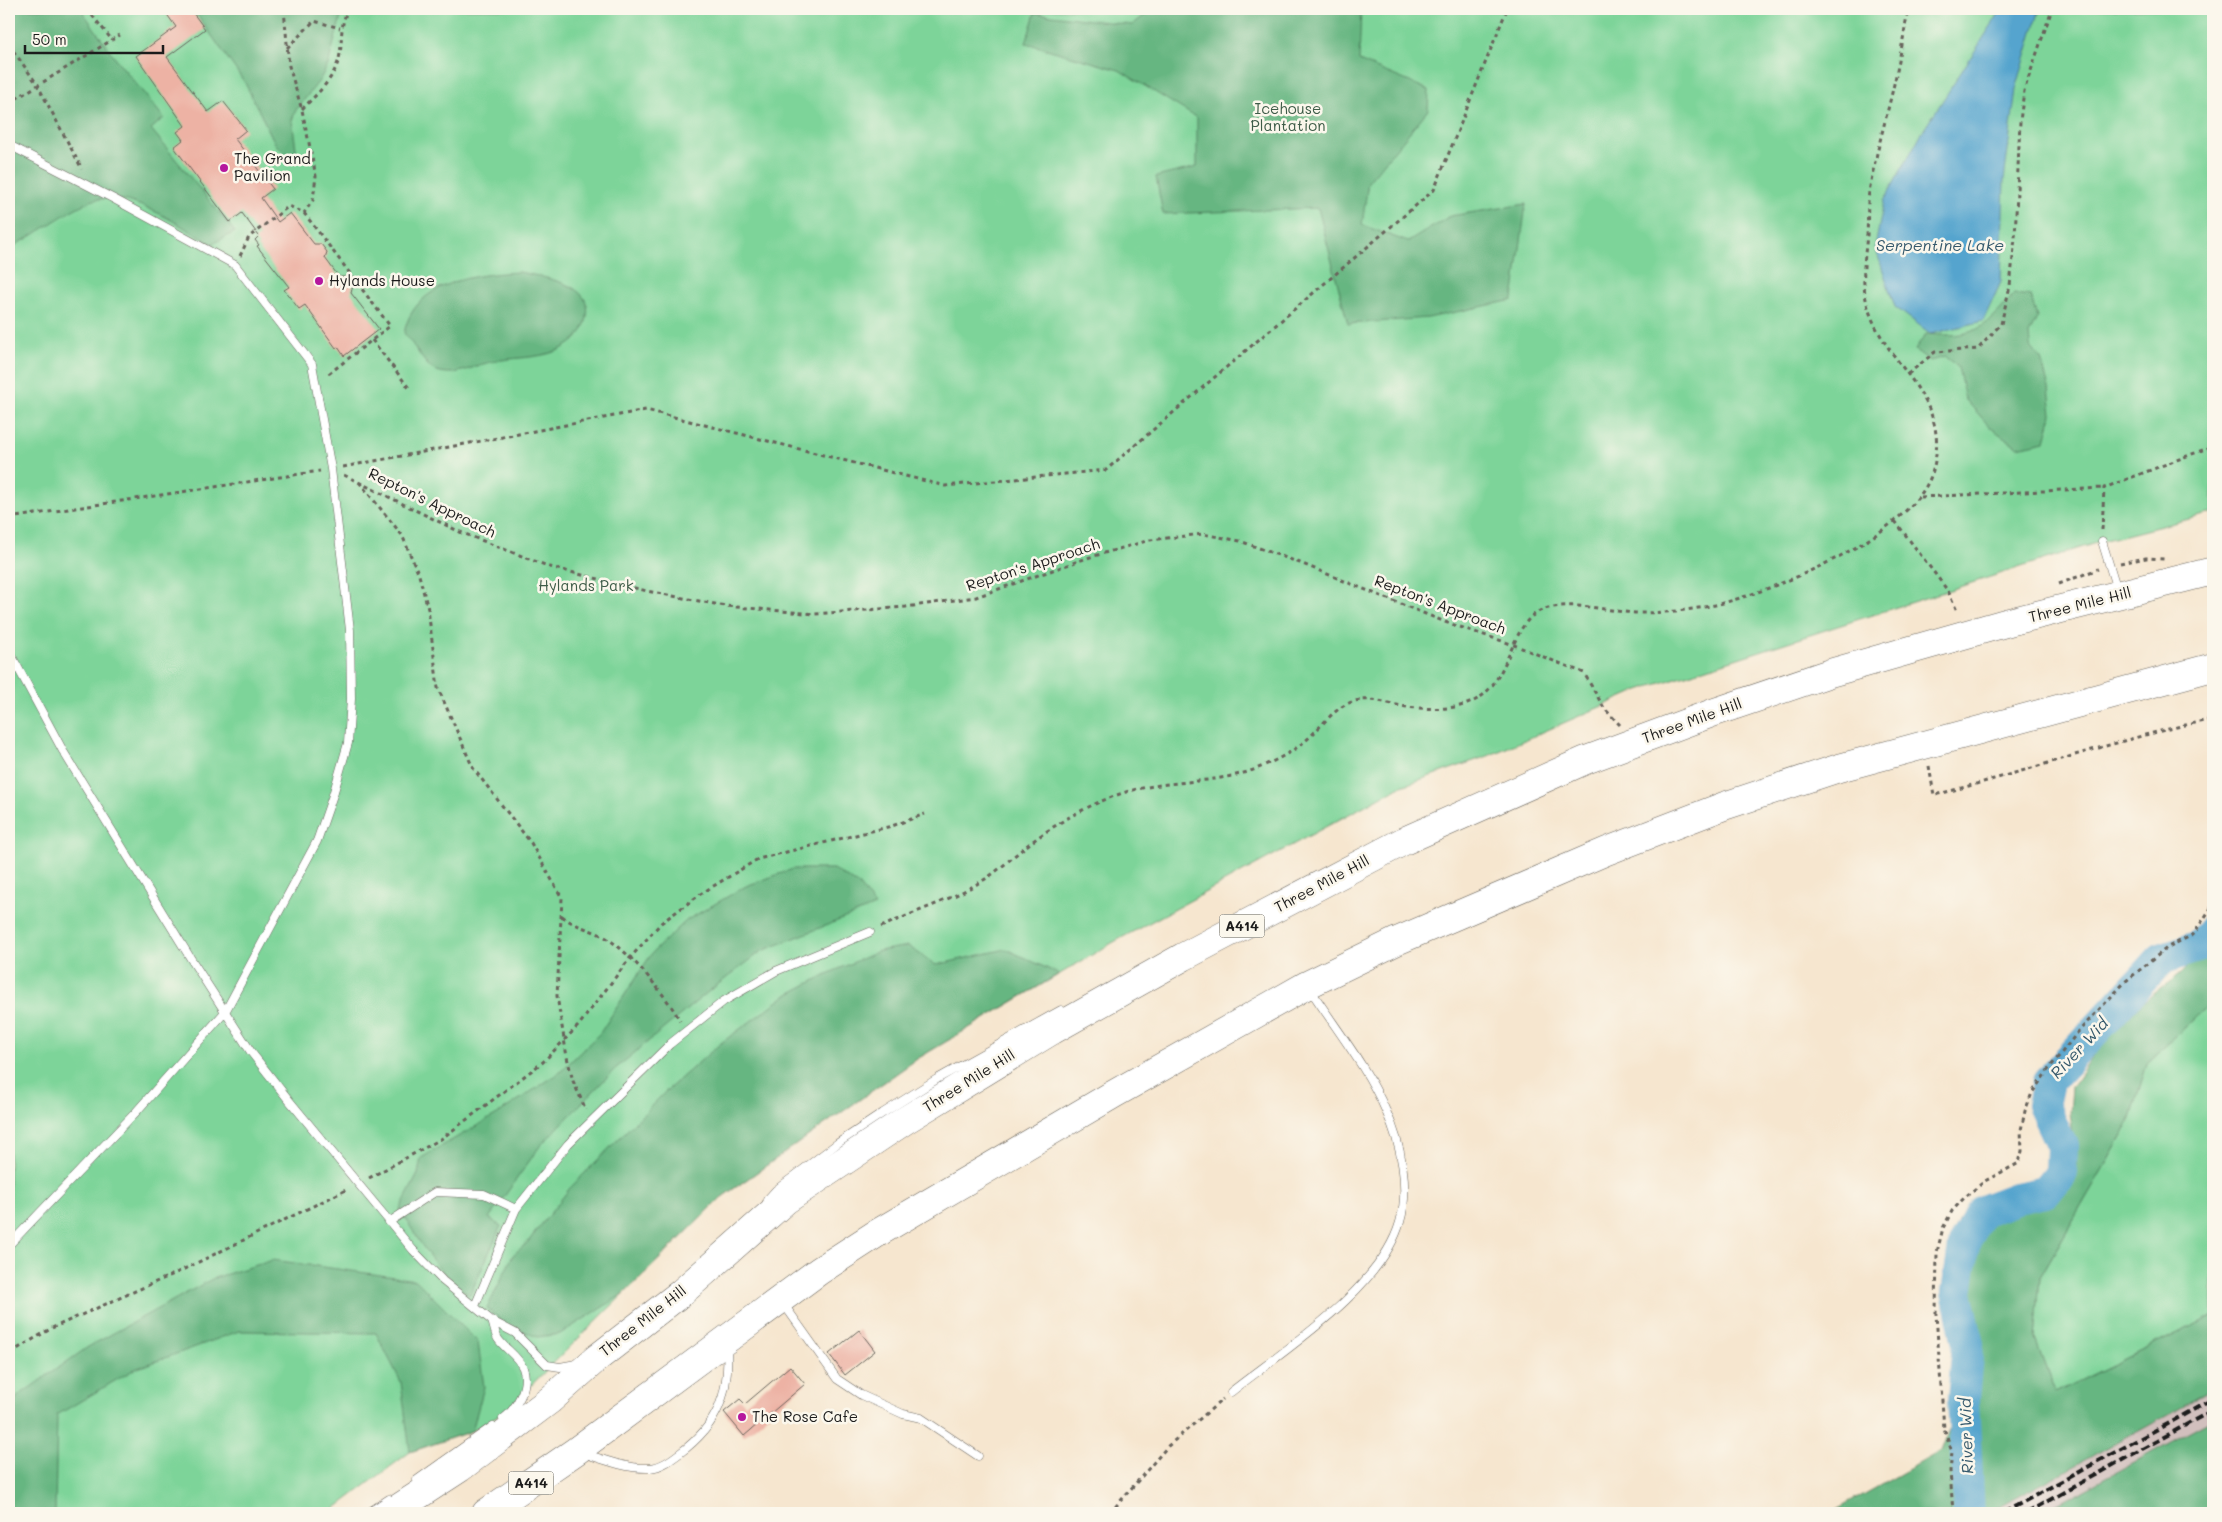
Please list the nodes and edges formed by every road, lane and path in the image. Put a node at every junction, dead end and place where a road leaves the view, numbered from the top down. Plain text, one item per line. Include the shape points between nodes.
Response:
1 (87, 9) edge
2 (284, 9) edge
3 (348, 9) edge
4 (1507, 9) edge
5 (1908, 9) edge
6 (2052, 9) edge
7 (340, 28) junction
8 (120, 35) dead end
9 (112, 40) junction
10 (9, 45) edge
11 (287, 48) junction
12 (37, 84) junction
13 (9, 103) edge
14 (302, 110) junction
15 (9, 145) edge
16 (87, 185) junction
17 (304, 213) junction
18 (235, 265) junction
19 (372, 340) junction
20 (1908, 374) junction
21 (316, 385) junction
22 (409, 388) dead end
23 (2213, 446) edge
24 (331, 469) junction
25 (2104, 488) junction
26 (1921, 497) junction
27 (9, 518) edge
28 (1894, 520) junction
29 (2102, 541) joint
30 (2213, 571) edge
31 (2119, 596) junction
32 (1958, 613) dead end
33 (1514, 645) junction
34 (9, 651) edge
35 (2213, 667) edge
36 (1604, 708) dead end
37 (2213, 719) edge
38 (1924, 747) junction
39 (924, 814) dead end
40 (2213, 905) edge
41 (562, 916) junction
42 (870, 932) joint
43 (1183, 957) junction
44 (630, 958) junction
45 (1308, 985) junction
46 (1110, 987) dead end
47 (1068, 1007) dead end
48 (225, 1012) junction
49 (685, 1032) junction
50 (565, 1042) junction
51 (591, 1121) junction
52 (360, 1183) junction
53 (764, 1203) dead end
54 (516, 1209) junction
55 (389, 1222) junction
56 (738, 1231) dead end
57 (9, 1245) edge
58 (681, 1293) junction
59 (780, 1300) junction
60 (475, 1306) junction
61 (492, 1320) junction
62 (726, 1340) junction
63 (597, 1358) junction
64 (9, 1362) edge
65 (1231, 1392) joint
66 (576, 1451) junction
67 (978, 1456) dead end
68 (407, 1486) dead end
69 (395, 1503) edge
70 (368, 1513) edge
71 (486, 1513) edge
72 (1110, 1513) edge
73 (1953, 1513) edge

1 - 9 path
2 - 11 path
3 - 7 path
4 - 24 path via 1434,190 1106,470 945,486 646,410
5 - 20 path via 1869,194 1863,271 1866,298 1876,331
6 - 20 path via 2024,91 2015,238 2010,286 2001,324 1978,349 1935,352
7 - 11 path via 314,21
7 - 14 path via 338,63 330,78
8 - 9 path
9 - 12 path
10 - 12 path
11 - 14 path via 288,66
12 - 13 path
12 - 16 path via 84,172
14 - 17 path via 316,186 313,200
15 - 16 lane
16 - 18 lane
17 - 18 path via 289,206 249,237
17 - 19 path via 390,326
18 - 21 lane via 312,364
19 - 21 path
19 - 22 path
20 - 26 path via 1928,404 1937,434 1933,470
21 - 24 lane
23 - 25 path
24 - 27 path
24 - 48 lane via 350,630 348,743 317,841
25 - 26 path
25 - 29 path
26 - 28 path
28 - 32 path via 1948,590
28 - 33 path via 1863,542 1784,582 1711,606 1638,612 1558,606 1540,610 1527,620
29 - 31 lane
30 - 31 highway, Three Mile Hill / A414
31 - 43 highway, Three Mile Hill / A414 via 2008,622 1830,673 1586,760 1404,841
33 - 36 path, Repton's Approach via 1584,673
33 - 41 path, Repton's Approach via 1445,622 1249,544 1203,534 1150,540 1087,558 976,598 815,614 725,606 550,567 460,532 357,480 402,535 419,575 428,610 438,688 473,768 531,843 562,898
33 - 42 path via 1503,671 1487,692 1468,704 1436,709 1371,700 1349,703 1303,742 1271,763 1239,776 1126,792 1060,822 981,882
34 - 48 lane via 63,751
35 - 38 highway, A414
37 - 38 path via 2104,745 1934,795
38 - 45 highway, A414 via 1802,780 1643,837 1397,941
39 - 44 path via 892,826 758,858 672,914
40 - 73 path via 2193,935 2168,946 2150,959 2077,1033 2032,1094 2021,1130 2019,1162 1985,1181 1965,1197 1943,1228 1937,1252 1936,1314 1944,1429 1952,1452
41 - 44 path via 601,935
41 - 50 path via 557,996
42 - 49 lane via 776,971 724,1001
43 - 46 lane
43 - 58 highway, Three Mile Hill / A414 via 1053,1030 786,1200
44 - 49 path via 678,1017
44 - 50 path
45 - 59 highway, A414 via 927,1202 820,1270
45 - 65 lane via 1370,1079 1387,1112 1397,1141 1403,1176 1404,1201 1400,1223 1366,1280 1336,1309
47 - 53 lane via 882,1113 776,1190
48 - 52 lane via 264,1068
48 - 57 lane via 136,1112
49 - 51 lane
50 - 51 path via 573,1081
50 - 52 path via 441,1140
51 - 54 lane via 568,1144
52 - 55 lane
52 - 64 path via 176,1273 52,1328 17,1349
54 - 55 lane via 484,1194 435,1192
54 - 60 lane
55 - 60 lane via 443,1281
56 - 58 lane
58 - 63 highway, Three Mile Hill / A414
59 - 62 highway, A414
59 - 67 lane via 837,1379 861,1395 921,1418
60 - 61 lane
61 - 63 lane via 515,1333 547,1366 571,1366
61 - 68 lane via 499,1339 524,1369 524,1386 515,1407 506,1417
62 - 66 highway, A414
62 - 66 lane via 729,1369 726,1391 718,1410 699,1439 668,1462 652,1468 634,1467
63 - 69 highway, Three Mile Hill / A414 via 507,1433
65 - 72 path via 1168,1446
66 - 71 highway, A414
69 - 70 lane

